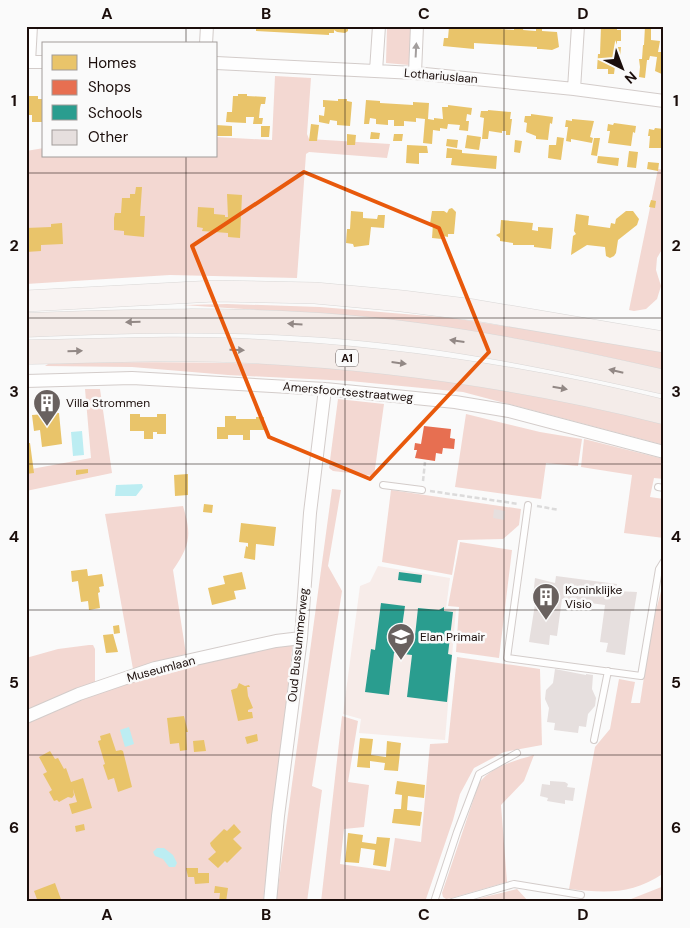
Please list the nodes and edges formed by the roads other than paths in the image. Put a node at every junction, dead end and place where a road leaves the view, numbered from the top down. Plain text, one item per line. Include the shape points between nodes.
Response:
1 (30, 26) edge
2 (207, 26) edge
3 (379, 26) edge
4 (417, 26) edge
5 (578, 26) edge
6 (206, 42) edge
7 (28, 62) edge
8 (42, 62) edge
9 (218, 63) edge
10 (376, 71) junction
11 (415, 73) junction
12 (574, 90) junction
13 (664, 101) edge
14 (26, 301) edge
15 (26, 325) edge
16 (664, 342) edge
17 (26, 352) edge
18 (26, 381) edge
19 (664, 382) edge
20 (326, 389) junction
21 (664, 412) edge
22 (664, 452) edge
23 (383, 485) dead end
24 (422, 490) road end
25 (528, 505) road end
26 (664, 561) edge
27 (301, 638) junction
28 (608, 671) junction
29 (26, 717) edge
30 (594, 740) dead end
31 (517, 754) dead end
32 (581, 895) dead end
33 (270, 902) edge
34 (434, 902) edge
35 (452, 902) edge

1 - 7 street
2 - 6 street
3 - 10 street
11 -> 4 street
5 - 12 street
7 - 8 street
9 - 10 street, Lothariuslaan
10 - 11 street, Lothariuslaan
11 - 12 street, Lothariuslaan
12 - 13 street, Lothariuslaan
14 - 16 main road via 215,291 314,293 402,300
19 -> 15 highway via 553,357 344,327 167,321
17 -> 21 highway, A1 via 248,350 393,362 566,389
18 - 20 street, Amersfoortsestraatweg via 132,378
20 - 22 street, Amersfoortsestraatweg via 456,402 509,411
20 - 27 street, Oud Bussummerweg via 310,513
23 - 24 lane
25 - 28 lane via 507,658
26 - 28 lane via 659,569 642,676
27 - 29 street, Museumlaan via 155,668 79,694
27 - 33 street, Oud Bussummerweg
28 - 30 lane
31 - 34 lane via 479,774
32 - 35 lane via 514,884

